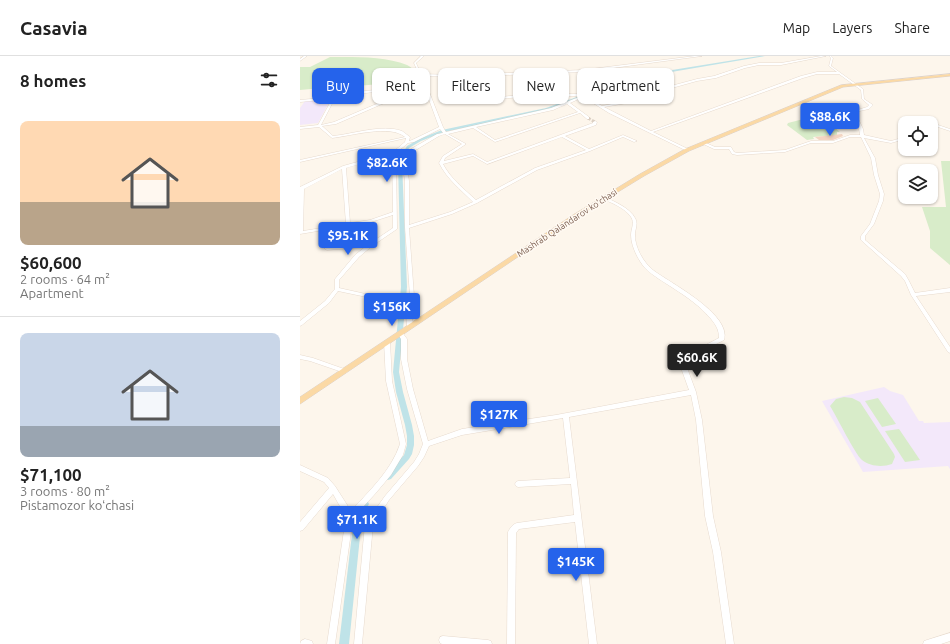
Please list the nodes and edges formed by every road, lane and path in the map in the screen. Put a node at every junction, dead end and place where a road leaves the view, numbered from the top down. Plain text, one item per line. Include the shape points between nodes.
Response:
1 (306, 56) edge
2 (423, 56) edge
3 (701, 56) edge
4 (825, 56) edge
5 (830, 56) edge
6 (300, 60) edge
7 (418, 68) edge
8 (839, 73) junction
9 (430, 75) edge
10 (950, 75) edge
11 (855, 84) junction
12 (577, 95) edge
13 (505, 97) edge
14 (430, 98) edge
15 (312, 99) edge
16 (301, 100) edge
17 (331, 104) edge
18 (378, 104) edge
19 (565, 104) edge
20 (569, 104) edge
21 (599, 104) edge
22 (603, 106) junction
23 (580, 112) junction
24 (588, 118) tunnel mouth
25 (595, 122) dead end
26 (320, 126) junction
27 (938, 126) edge
28 (473, 127) junction
29 (300, 128) edge
30 (441, 128) junction
31 (950, 130) edge
32 (652, 131) junction
33 (445, 133) junction
34 (562, 136) junction
35 (862, 136) junction
36 (408, 137) junction
37 (898, 140) edge
38 (635, 141) dead end
39 (407, 142) junction
40 (703, 143) junction
41 (589, 150) junction
42 (687, 150) junction
43 (394, 153) junction
44 (300, 161) edge
45 (441, 163) junction
46 (344, 167) junction
47 (301, 188) edge
48 (604, 198) junction
49 (476, 202) junction
50 (396, 213) junction
51 (348, 224) junction
52 (406, 227) junction
53 (300, 233) edge
54 (370, 245) junction
55 (327, 249) dead end
56 (336, 289) junction
57 (950, 290) edge
58 (913, 295) junction
59 (412, 296) tunnel mouth
60 (396, 305) dead end
61 (411, 305) tunnel mouth
62 (300, 324) edge
63 (409, 327) junction
64 (400, 333) junction
65 (388, 341) junction
66 (950, 351) edge
67 (300, 357) edge
68 (344, 371) junction
69 (693, 392) junction
70 (300, 401) edge
71 (566, 415) junction
72 (426, 444) junction
73 (300, 468) edge
74 (574, 481) junction
75 (518, 484) dead end
76 (333, 488) junction
77 (350, 517) junction
78 (578, 518) junction
79 (300, 528) edge
80 (950, 637) edge
81 (443, 640) dead end
82 (331, 644) edge
83 (358, 644) edge
84 (488, 644) edge
85 (511, 644) edge
86 (593, 644) edge
87 (730, 644) edge
88 (927, 644) edge

1 - 6 street
2 - 7 street via 415,63
3 - 9 street via 583,71
4 - 22 street via 781,64 744,67 653,92 632,101
5 - 8 street via 830,66
8 - 11 street
8 - 32 street via 817,73 802,77
10 - 11 main road, Mashrab Qalandarov ko'chasi
11 - 35 street via 862,90 863,99 871,104 868,108 853,112
11 - 40 main road, Mashrab Qalandarov ko'chasi via 836,89
12 - 13 street
14 - 30 street
15 - 16 street
17 - 26 street
18 - 26 street via 335,123
19 - 28 street
20 - 23 street
21 - 22 street
22 - 32 street via 610,112
23 - 24 street
23 - 28 street via 495,141
25 - 34 street
26 - 29 street
26 - 36 street via 332,137 386,130 402,132
27 - 31 street
28 - 33 street
30 - 33 street
30 - 39 street
32 - 42 street
33 - 45 street via 464,144 447,154
33 - 52 street via 415,147 407,158
34 - 41 street
34 - 45 street via 488,163 472,155
35 - 37 street via 891,142
35 - 40 street via 850,136 833,142 811,142 785,151 737,154 730,148 714,148
35 - 58 street via 873,158 882,194 872,224 863,240 903,275
36 - 39 street
36 - 44 street
38 - 41 street via 622,136
39 - 43 street
40 - 42 main road, Mashrab Qalandarov ko'chasi
41 - 49 street via 536,169
42 - 48 main road, Mashrab Qalandarov ko'chasi
43 - 46 street
43 - 50 street
45 - 49 street via 449,176
46 - 47 street
46 - 51 street
47 - 53 street
48 - 63 main road, Mashrab Qalandarov ko'chasi
48 - 69 street via 631,214 634,219 633,237 648,269 692,296 706,308 718,324 722,339 683,360
49 - 52 street
50 - 51 street via 371,221
50 - 54 street via 395,229
51 - 53 street
52 - 59 street
54 - 55 street
54 - 56 street via 337,280
56 - 60 street via 378,298
56 - 62 street via 327,302
57 - 58 street
58 - 66 street
61 - 63 street
63 - 64 main road, Mashrab Qalandarov ko'chasi
64 - 65 main road, Mashrab Qalandarov ko'chasi
64 - 72 street via 404,339 404,358 410,389
65 - 68 main road, Mashrab Qalandarov ko'chasi
65 - 77 street via 389,380 403,444 402,450 394,466
67 - 68 street
68 - 70 main road, Mashrab Qalandarov ko'chasi
69 - 71 street
69 - 87 street via 699,420 709,516 717,552
71 - 72 street via 462,432
71 - 74 street
72 - 83 street via 416,464 386,498 369,524
73 - 76 street via 326,480
74 - 75 street
74 - 78 street
76 - 77 street
76 - 79 street
77 - 82 street
78 - 85 street via 514,528
78 - 86 street
80 - 88 street
81 - 84 street

